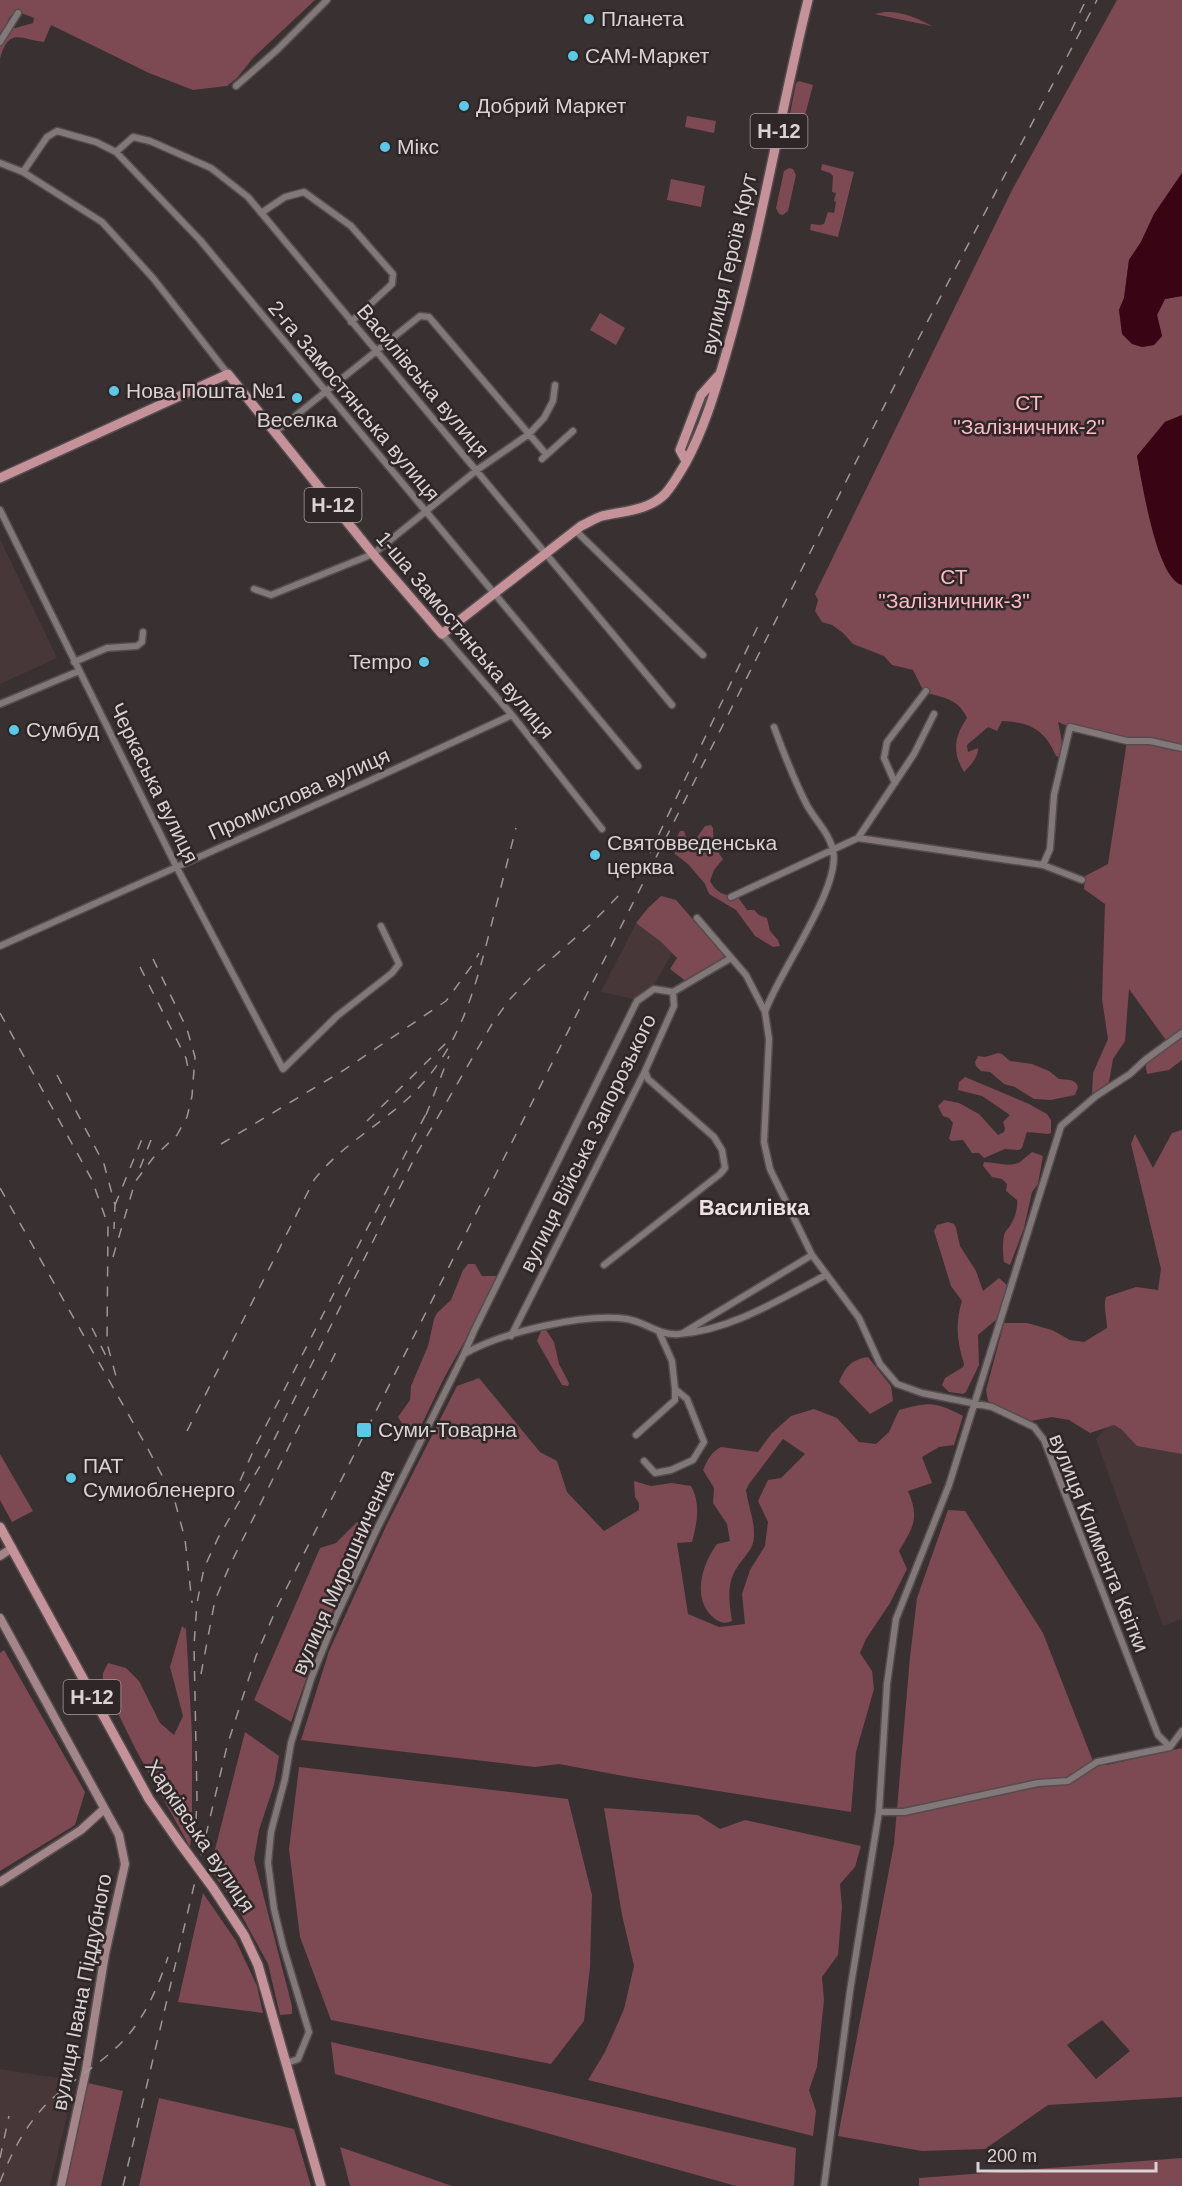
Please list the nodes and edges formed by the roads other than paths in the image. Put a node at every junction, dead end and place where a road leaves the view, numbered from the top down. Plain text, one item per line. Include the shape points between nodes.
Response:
1 (327, 0) edge
2 (808, 0) edge
3 (18, 13) dead end
4 (0, 42) edge
5 (236, 86) dead end
6 (116, 152) junction
7 (0, 164) edge
8 (23, 172) junction
9 (261, 213) junction
10 (351, 322) junction
11 (375, 351) junction
12 (228, 374) junction
13 (555, 385) dead end
14 (325, 391) junction
15 (573, 431) dead end
16 (273, 433) junction
17 (529, 434) junction
18 (477, 470) junction
19 (0, 478) edge
20 (0, 510) edge
21 (426, 513) junction
22 (575, 530) junction
23 (545, 552) junction
24 (373, 554) junction
25 (254, 589) dead end
26 (494, 593) junction
27 (143, 632) dead end
28 (442, 634) junction
29 (703, 656) dead end
30 (74, 662) junction
31 (79, 670) junction
32 (926, 691) dead end
33 (0, 704) edge
34 (672, 705) dead end
35 (934, 714) dead end
36 (512, 715) junction
37 (774, 727) dead end
38 (1182, 748) edge
39 (638, 766) dead end
40 (895, 783) junction
41 (602, 829) dead end
42 (858, 838) junction
43 (845, 844) junction
44 (832, 848) junction
45 (835, 862) junction
46 (1043, 865) junction
47 (176, 866) junction
48 (1082, 880) dead end
49 (731, 897) dead end
50 (697, 918) dead end
51 (381, 926) dead end
52 (0, 946) edge
53 (731, 958) junction
54 (673, 992) junction
55 (765, 1012) junction
56 (1182, 1033) edge
57 (645, 1071) junction
58 (812, 1255) junction
59 (604, 1265) dead end
60 (826, 1275) junction
61 (659, 1332) junction
62 (680, 1334) junction
63 (511, 1336) junction
64 (464, 1354) junction
65 (675, 1389) junction
66 (974, 1403) junction
67 (636, 1435) dead end
68 (644, 1461) dead end
69 (0, 1527) edge
70 (12, 1548) junction
71 (0, 1556) edge
72 (0, 1618) edge
73 (1182, 1731) edge
74 (1170, 1747) junction
75 (104, 1809) junction
76 (879, 1812) junction
77 (0, 1882) edge
78 (287, 2063) junction
79 (61, 2186) edge
80 (321, 2186) edge
81 (824, 2186) edge

1 - 5 street
2 - 22 main road, вулиця Героїв Крут / Н-12 via 751,262 708,416 692,452 664,495 642,508 600,517
3 - 4 street
6 - 8 street, 2-га Замостянська вулиця via 57,131 47,136
6 - 9 street, Василівська вулиця via 133,137 150,141 211,168 248,197
6 - 14 street, 2-га Замостянська вулиця via 200,240
7 - 8 street, 1-ша Замостянська вулиця
8 - 12 street, 1-ша Замостянська вулиця via 102,222
9 - 10 street, Василівська вулиця
9 - 10 street via 285,197 304,192 351,226 393,274 392,284
10 - 11 street, Василівська вулиця
11 - 14 street
11 - 17 street via 420,316 429,317
11 - 18 street, Василівська вулиця
12 - 16 main road, 1-ша Замостянська вулиця / Н-12
12 - 19 main road
13 - 17 street via 553,402
14 - 16 street
14 - 21 street, 2-га Замостянська вулиця
15 - 17 street via 544,457
16 - 24 main road, 1-ша Замостянська вулиця / Н-12
17 - 18 street
18 - 21 street
18 - 23 street, Василівська вулиця
20 - 30 street, Черкаська вулиця
21 - 24 street
21 - 26 street, 2-га Замостянська вулиця
22 - 23 main road, Н-12
22 - 29 street
23 - 26 main road, Н-12
23 - 34 street, Василівська вулиця
24 - 25 street via 271,595
24 - 28 main road, 1-ша Замостянська вулиця / Н-12
26 - 28 main road, Н-12
26 - 39 street, 2-га Замостянська вулиця
27 - 30 street via 142,642 137,646 107,648
28 - 36 street, 1-ша Замостянська вулиця
30 - 31 street, Черкаська вулиця
31 - 33 street
31 - 47 street, Черкаська вулиця
32 - 40 street via 887,742 884,758
35 - 40 street
36 - 41 street, 1-ша Замостянська вулиця
36 - 47 street, Промислова вулиця
37 - 44 street via 792,776
38 - 46 street via 1127,741 1070,727 1054,795 1050,849
40 - 42 street
42 - 43 street
42 - 46 street
43 - 44 street
43 - 45 street
44 - 45 street
44 - 49 street
45 - 55 street via 818,908
46 - 48 street
47 - 51 street, Черкаська вулиця via 283,1069 337,1016 399,964
47 - 52 street, Промислова вулиця
50 - 53 street
53 - 54 street, вулиця Війська Запорозького
53 - 55 street via 746,975
54 - 57 street, вулиця Війська Запорозького via 674,1006
54 - 64 street, вулиця Мирошниченка via 654,989 637,1001
55 - 58 street, вулиця Климента Квітки via 769,1039 764,1142 770,1169
56 - 66 street via 1061,1126
57 - 59 street via 655,1086 714,1137 722,1150 725,1168
57 - 63 street, вулиця Війська Запорозького
58 - 60 street, вулиця Климента Квітки
58 - 62 street
60 - 62 street via 712,1329
60 - 66 street, вулиця Климента Квітки via 859,1318 880,1364 897,1384 922,1394
61 - 62 street
61 - 63 street via 638,1321 602,1318
61 - 65 street via 672,1361
63 - 64 street via 481,1344
64 - 78 street, вулиця Мирошниченка via 336,1617 291,1743 268,1863 274,1909 309,2032 298,2059
65 - 67 street via 675,1400
65 - 68 street via 687,1399 704,1442 693,1460 671,1470 655,1473
66 - 74 street, вулиця Климента Квітки via 1034,1427 1044,1440 1158,1735
66 - 76 street via 949,1485 896,1619 887,1684
69 - 70 main road, Харківська вулиця / Н-12
70 - 71 street
70 - 78 main road, Харківська вулиця / Н-12, bridge via 149,1799 244,1935 258,1965
72 - 75 street, вулиця Івана Піддубного
73 - 74 street
74 - 76 street via 1097,1762 1068,1781 904,1812
75 - 77 street via 81,1830
75 - 79 street, вулиця Івана Піддубного via 119,1835 125,1864
76 - 81 street
78 - 80 main road, Харківська вулиця / Н-12

